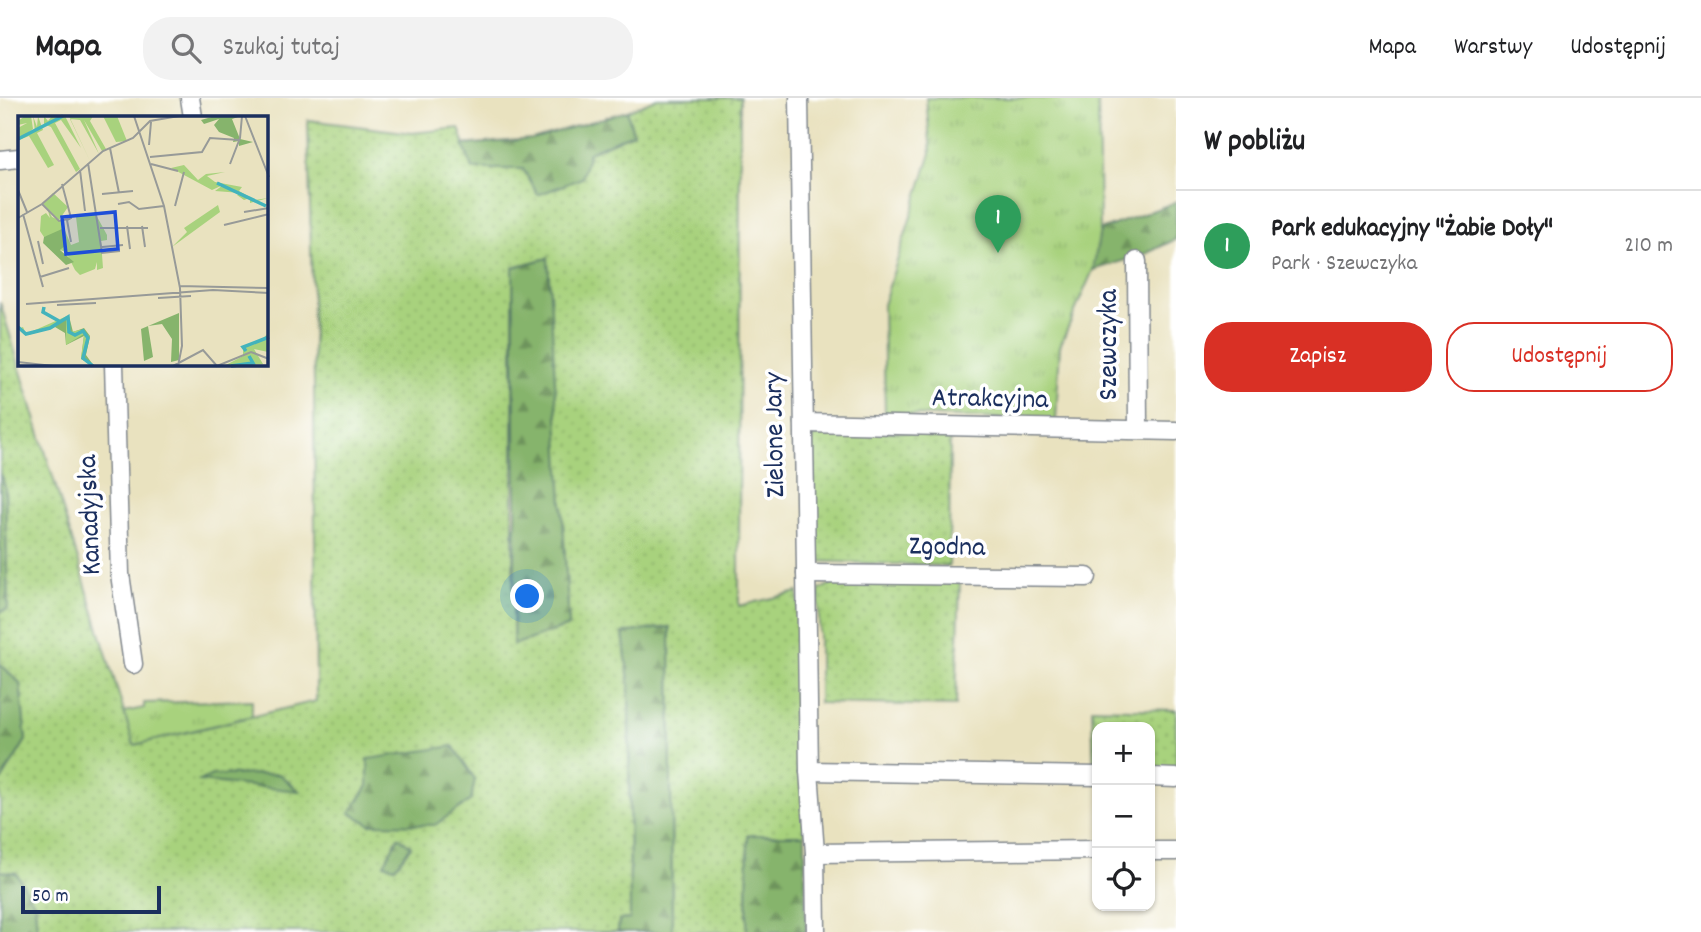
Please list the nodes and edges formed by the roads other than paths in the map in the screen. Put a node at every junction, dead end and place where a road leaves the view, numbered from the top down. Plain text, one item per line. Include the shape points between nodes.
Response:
1 (190, 98) edge
2 (799, 98) edge
3 (193, 116) edge
4 (18, 158) edge
5 (0, 160) edge
6 (1137, 261) dead end
7 (114, 366) edge
8 (804, 423) junction
9 (1138, 430) junction
10 (1176, 430) edge
11 (806, 574) junction
12 (1087, 577) dead end
13 (133, 664) dead end
14 (809, 771) junction
15 (1092, 776) edge
16 (1155, 777) edge
17 (1176, 778) edge
18 (1092, 850) edge
19 (1155, 851) edge
20 (1176, 851) edge
21 (815, 853) junction
22 (816, 932) edge

1 - 3 street
2 - 8 street, Zielone Jary
4 - 5 street
6 - 9 street, Szewczyka
7 - 13 street, Kanadyjska via 120,574
8 - 9 street, Atrakcyjna
8 - 11 street, Zielone Jary
9 - 10 street, Atrakcyjna
11 - 12 street, Zgodna
11 - 14 street, Zielone Jary
14 - 15 street
14 - 21 street, Zielone Jary
16 - 17 street
18 - 21 street
19 - 20 street
21 - 22 street, Zielone Jary

